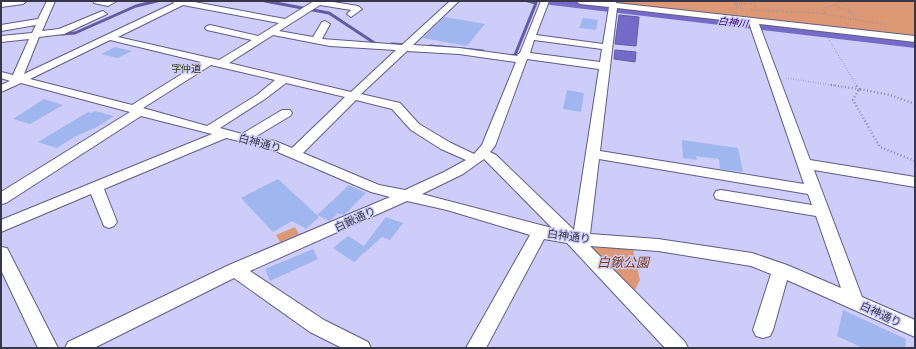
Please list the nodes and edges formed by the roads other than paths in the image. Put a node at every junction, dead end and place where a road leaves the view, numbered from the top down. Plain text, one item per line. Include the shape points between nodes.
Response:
1 (22, 1) edge
2 (51, 1) edge
3 (97, 1) edge
4 (113, 1) edge
5 (181, 1) edge
6 (455, 1) edge
7 (543, 1) edge
8 (580, 1) edge
9 (319, 2) edge
10 (3, 3) edge
11 (614, 6) edge
12 (103, 14) dead end
13 (351, 14) dead end
14 (42, 21) junction
15 (287, 22) junction
16 (325, 24) dead end
17 (755, 24) junction
18 (1, 28) edge
19 (210, 28) dead end
20 (272, 32) junction
21 (37, 35) junction
22 (108, 37) junction
23 (530, 37) junction
24 (1, 39) edge
25 (261, 39) junction
26 (316, 40) junction
27 (914, 41) edge
28 (405, 47) junction
29 (606, 47) junction
30 (522, 58) junction
31 (215, 63) junction
32 (604, 66) junction
33 (1, 76) edge
34 (284, 79) junction
35 (18, 80) junction
36 (1, 88) edge
37 (354, 95) junction
38 (137, 110) junction
39 (286, 113) dead end
40 (209, 130) junction
41 (224, 134) junction
42 (244, 138) junction
43 (294, 153) junction
44 (593, 154) junction
45 (480, 157) junction
46 (805, 164) junction
47 (915, 182) edge
48 (96, 187) junction
49 (814, 190) junction
50 (721, 195) dead end
51 (407, 196) junction
52 (1, 199) edge
53 (822, 212) junction
54 (109, 222) dead end
55 (1, 226) edge
56 (540, 232) junction
57 (576, 239) junction
58 (1, 253) edge
59 (235, 270) junction
60 (781, 270) junction
61 (854, 301) junction
62 (915, 329) edge
63 (763, 330) dead end
64 (48, 348) edge
65 (75, 348) edge
66 (361, 348) edge
67 (476, 348) edge
68 (678, 348) edge

1 - 10 street
2 - 14 street
3 - 4 street
5 - 15 street
5 - 22 street
6 - 28 street
7 - 23 street
8 - 11 street
9 - 13 street via 358,9
9 - 15 street
11 - 17 street
11 - 17 street via 695,14
11 - 29 street
12 - 21 street via 61,32
14 - 18 street
14 - 21 street
15 - 20 street
16 - 26 street
17 - 27 street
17 - 27 street via 827,36
17 - 46 street
19 - 25 street
20 - 25 street
20 - 26 street
21 - 24 street
21 - 35 street
22 - 31 street
22 - 35 street
23 - 29 street
23 - 30 street
25 - 31 street
26 - 28 street
28 - 30 street
28 - 37 street
29 - 32 street
30 - 32 street
30 - 45 street via 488,146
31 - 34 street
31 - 38 street
32 - 44 street
33 - 35 street, 白神通り
34 - 37 street
34 - 40 street
35 - 36 street
35 - 38 street, 白神通り
37 - 43 street
37 - 45 street via 396,106 415,127 446,146
38 - 40 street, 白神通り
38 - 52 street
39 - 42 street
40 - 41 street, 白神通り
41 - 42 street, 白神通り
41 - 48 street
42 - 43 street, 白神通り
43 - 51 street, 白神通り via 358,182
44 - 49 street
44 - 57 street
45 - 51 street, 白鍬通り
45 - 57 street via 491,158
46 - 47 street
46 - 49 street
48 - 54 street
48 - 55 street
49 - 53 street
50 - 53 street
51 - 56 street, 白神通り via 448,205
51 - 59 street, 白鍬通り
53 - 61 street
56 - 57 street, 白神通り
56 - 67 street
57 - 60 street, 白神通り via 658,245 730,255
57 - 68 street
58 - 64 street
59 - 65 street, 白鍬通り
59 - 66 street via 316,326
60 - 61 street, 白神通り
60 - 63 street
61 - 62 street, 白神通り

